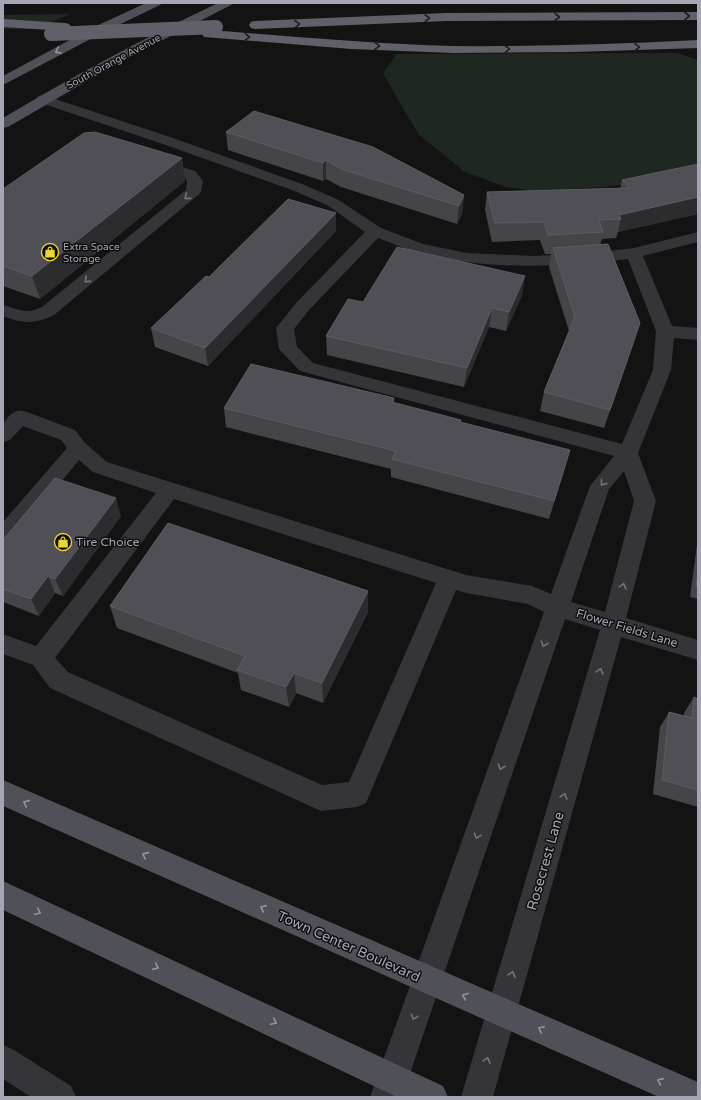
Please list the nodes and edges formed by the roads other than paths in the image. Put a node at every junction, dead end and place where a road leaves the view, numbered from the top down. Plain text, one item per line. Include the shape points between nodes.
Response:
1 (156, 3) edge
2 (226, 3) edge
3 (698, 16) edge
4 (3, 23) edge
5 (212, 31) junction
6 (10, 36) dead end
7 (698, 44) edge
8 (3, 81) edge
9 (43, 99) junction
10 (3, 124) edge
11 (138, 158) edge
12 (375, 232) junction
13 (698, 237) edge
14 (634, 253) junction
15 (3, 310) edge
16 (665, 331) junction
17 (698, 334) edge
18 (12, 414) edge
19 (3, 435) edge
20 (78, 448) junction
21 (628, 453) junction
22 (170, 489) junction
23 (3, 537) edge
24 (449, 579) junction
25 (556, 607) junction
26 (613, 624) junction
27 (3, 644) edge
28 (698, 650) edge
29 (41, 658) junction
30 (3, 793) edge
31 (3, 895) edge
32 (427, 980) junction
33 (501, 1012) junction
34 (3, 1061) edge
35 (389, 1088) edge
36 (60, 1097) edge
37 (432, 1097) edge
38 (477, 1097) edge
39 (696, 1097) edge

1 -> 8 main road
2 - 9 main road, South Orange Avenue
5 -> 3 highway via 447,17
4 - 5 highway, bridge
5 - 6 highway, bridge
5 -> 7 highway via 372,46 487,49 618,48
9 - 10 main road, South Orange Avenue
9 - 12 street via 297,187 332,202
11 -> 15 street via 190,174 195,181 193,192 48,311 36,317 22,318
12 - 14 street via 419,248 467,258 534,261
12 - 21 street via 286,328 288,349 307,367
13 - 14 street
14 - 16 street
16 - 17 street
16 - 21 street via 662,370
18 - 19 street
18 - 20 street, Flower Fields Lane via 68,435
20 - 22 street, Flower Fields Lane via 100,467
20 - 23 street
21 -> 25 street via 600,486
26 -> 21 street, Rosecrest Lane via 645,501
22 - 24 street, Flower Fields Lane
22 - 29 street
24 - 25 street, Flower Fields Lane via 532,595
24 - 29 street via 357,794 321,798 59,680
25 - 26 street, Flower Fields Lane
25 -> 32 street
26 - 28 street, Flower Fields Lane
33 -> 26 street, Rosecrest Lane
27 - 29 street
32 -> 30 main road, Town Center Boulevard
31 -> 35 main road
33 -> 32 main road, Town Center Boulevard
32 -> 35 street
38 -> 33 street, Rosecrest Lane
39 -> 33 main road, Town Center Boulevard
34 - 36 street
35 - 37 main road

